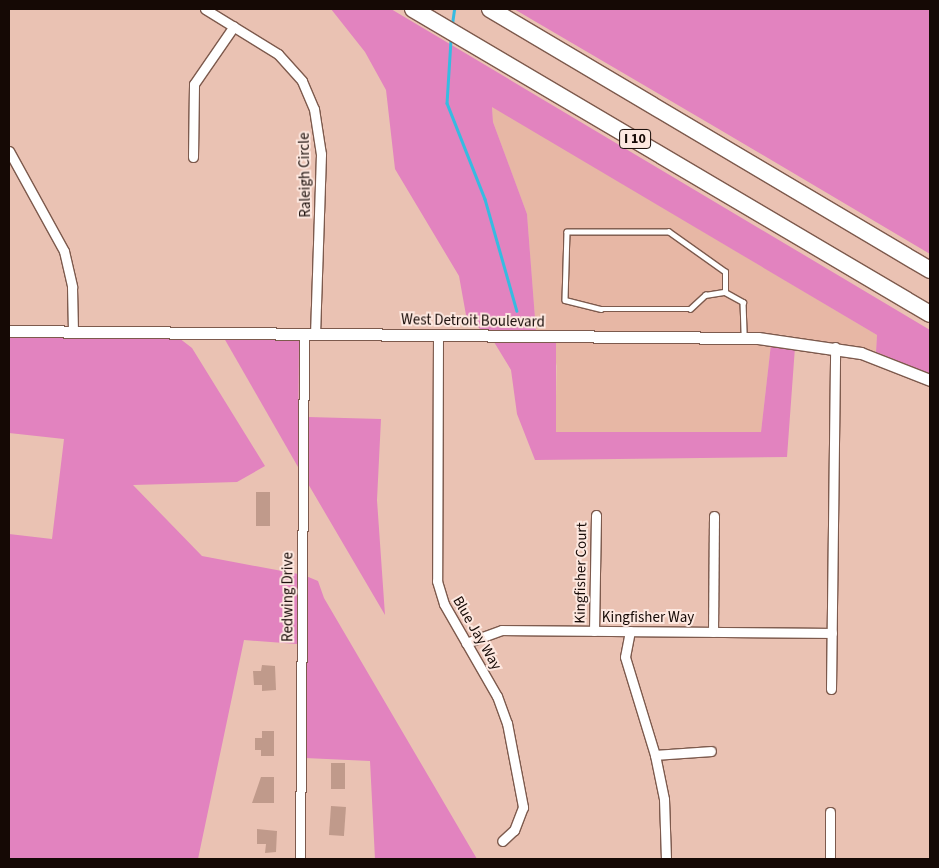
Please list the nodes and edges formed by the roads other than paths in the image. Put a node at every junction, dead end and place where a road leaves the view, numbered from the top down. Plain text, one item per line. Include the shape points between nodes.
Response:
1 (205, 9) edge
2 (413, 9) edge
3 (490, 9) edge
4 (234, 26) junction
5 (9, 151) edge
6 (193, 158) dead end
7 (930, 270) edge
8 (725, 292) junction
9 (930, 314) edge
10 (9, 331) edge
11 (73, 332) junction
12 (310, 334) junction
13 (438, 336) junction
14 (744, 338) junction
15 (835, 347) junction
16 (930, 380) edge
17 (596, 514) dead end
18 (714, 516) dead end
19 (594, 631) junction
20 (630, 632) junction
21 (713, 632) junction
22 (832, 633) junction
23 (466, 642) junction
24 (831, 690) dead end
25 (711, 751) dead end
26 (655, 755) junction
27 (830, 812) dead end
28 (502, 841) dead end
29 (300, 859) edge
30 (666, 859) edge
31 (830, 859) edge

1 - 4 street, Raleigh Circle
2 - 9 highway, I 10
3 - 7 highway, I 10
4 - 6 street via 194,84
4 - 12 street, Raleigh Circle via 291,66 314,109 321,154
5 - 11 street via 64,251 72,287
8 - 8 lane via 705,295 690,310 601,309 565,300 567,232 669,232 724,272
8 - 14 lane via 743,302
10 - 11 street, West Detroit Boulevard
11 - 12 street, West Detroit Boulevard
12 - 13 street, West Detroit Boulevard
12 - 29 street, Redwing Drive
13 - 14 street, West Detroit Boulevard
13 - 23 street, Blue Jay Way via 437,581 444,604
14 - 15 street, West Detroit Boulevard
15 - 16 street, West Detroit Boulevard via 881,359
15 - 22 street
17 - 19 street, Kingfisher Court
18 - 21 street
19 - 20 street, Kingfisher Way
19 - 23 street, Kingfisher Way via 502,630
20 - 21 street, Kingfisher Way
20 - 26 street via 627,666 646,713
21 - 22 street, Kingfisher Way
22 - 24 street
23 - 28 street, Blue Jay Way via 505,714 523,799 518,823
25 - 26 street
26 - 30 street via 664,799
27 - 31 street

